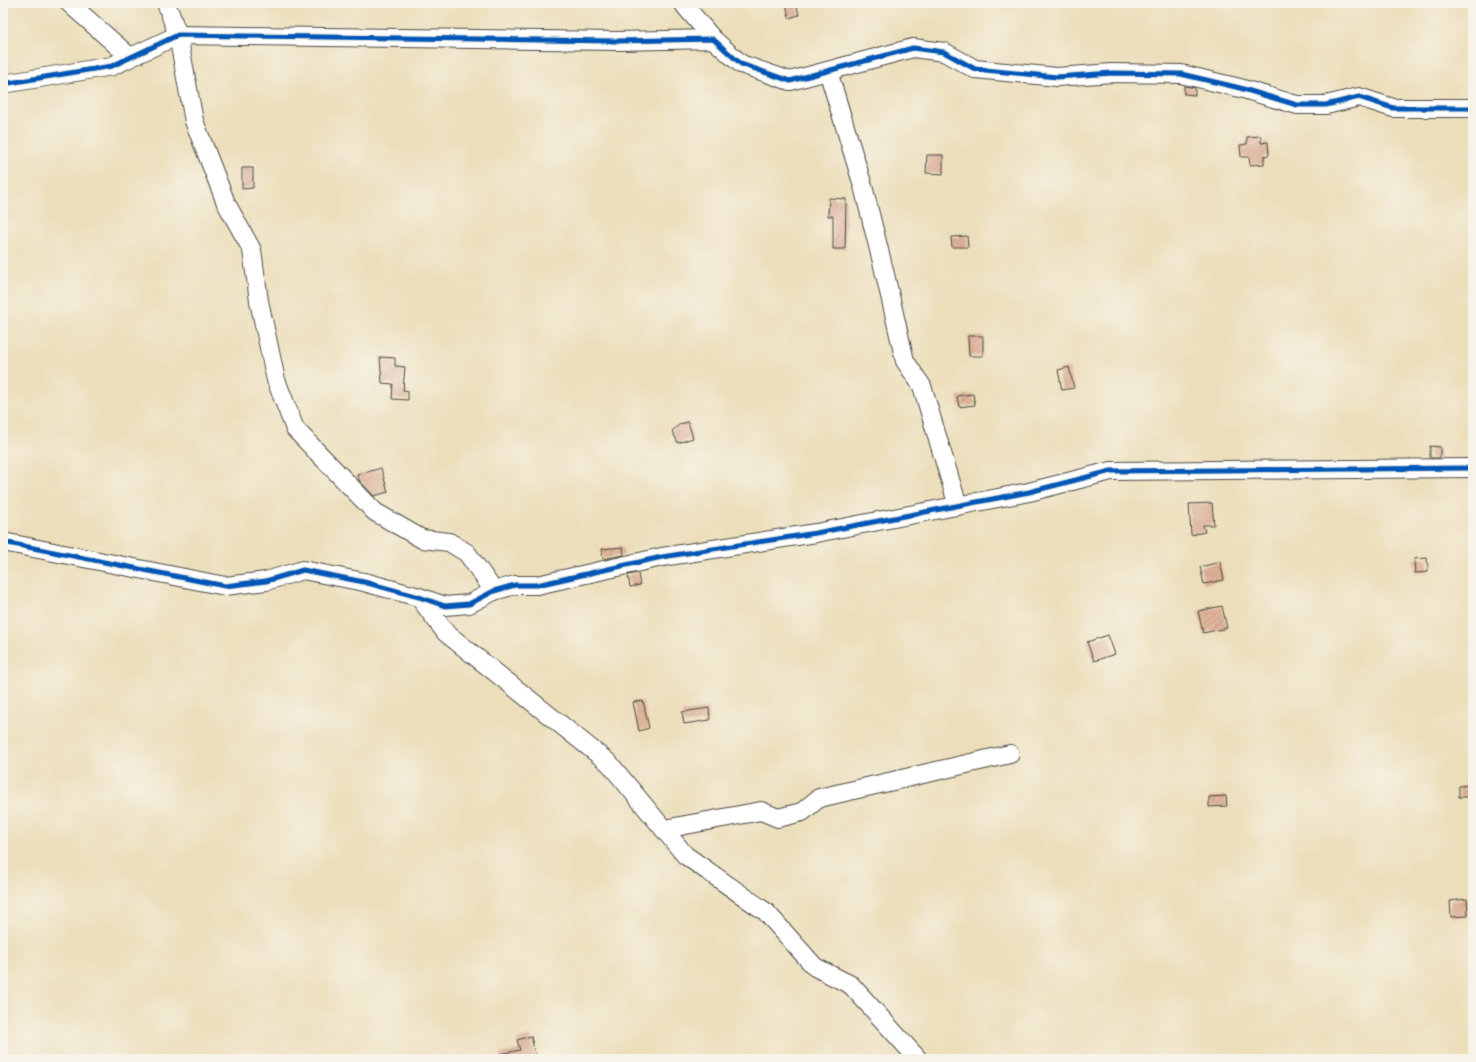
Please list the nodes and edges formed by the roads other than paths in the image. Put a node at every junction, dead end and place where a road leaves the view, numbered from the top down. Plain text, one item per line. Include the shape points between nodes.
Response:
1 (69, 3) edge
2 (166, 3) edge
3 (684, 3) edge
4 (178, 35) junction
5 (713, 39) junction
6 (130, 57) junction
7 (828, 71) junction
8 (3, 84) edge
9 (1473, 108) edge
10 (1473, 468) edge
11 (958, 506) junction
12 (3, 542) edge
13 (494, 591) junction
14 (419, 597) junction
15 (1010, 754) dead end
16 (664, 829) junction
17 (918, 1059) edge

1 - 6 street
2 - 4 street
3 - 5 street
4 - 5 street via 617,41
4 - 6 street
4 - 13 street via 194,121 226,203 252,250 259,301 276,380 295,429 375,512 422,539 449,542 467,553
5 - 7 street via 741,64 790,81
6 - 8 street via 112,66
7 - 9 street via 913,48 944,52 975,69 1057,76 1112,73 1181,74 1297,105 1326,105 1359,97 1394,108
7 - 11 street via 863,186 905,361 922,386
10 - 11 street via 1111,471 1029,492
11 - 13 street via 816,533 662,557 537,586 514,586
12 - 14 street via 225,586 266,581 303,570 364,582
13 - 14 street via 469,604 445,606
14 - 16 street via 446,633 609,763
15 - 16 street via 819,798 802,812 778,818 761,811
16 - 17 street via 685,855 766,912 815,967 851,985

